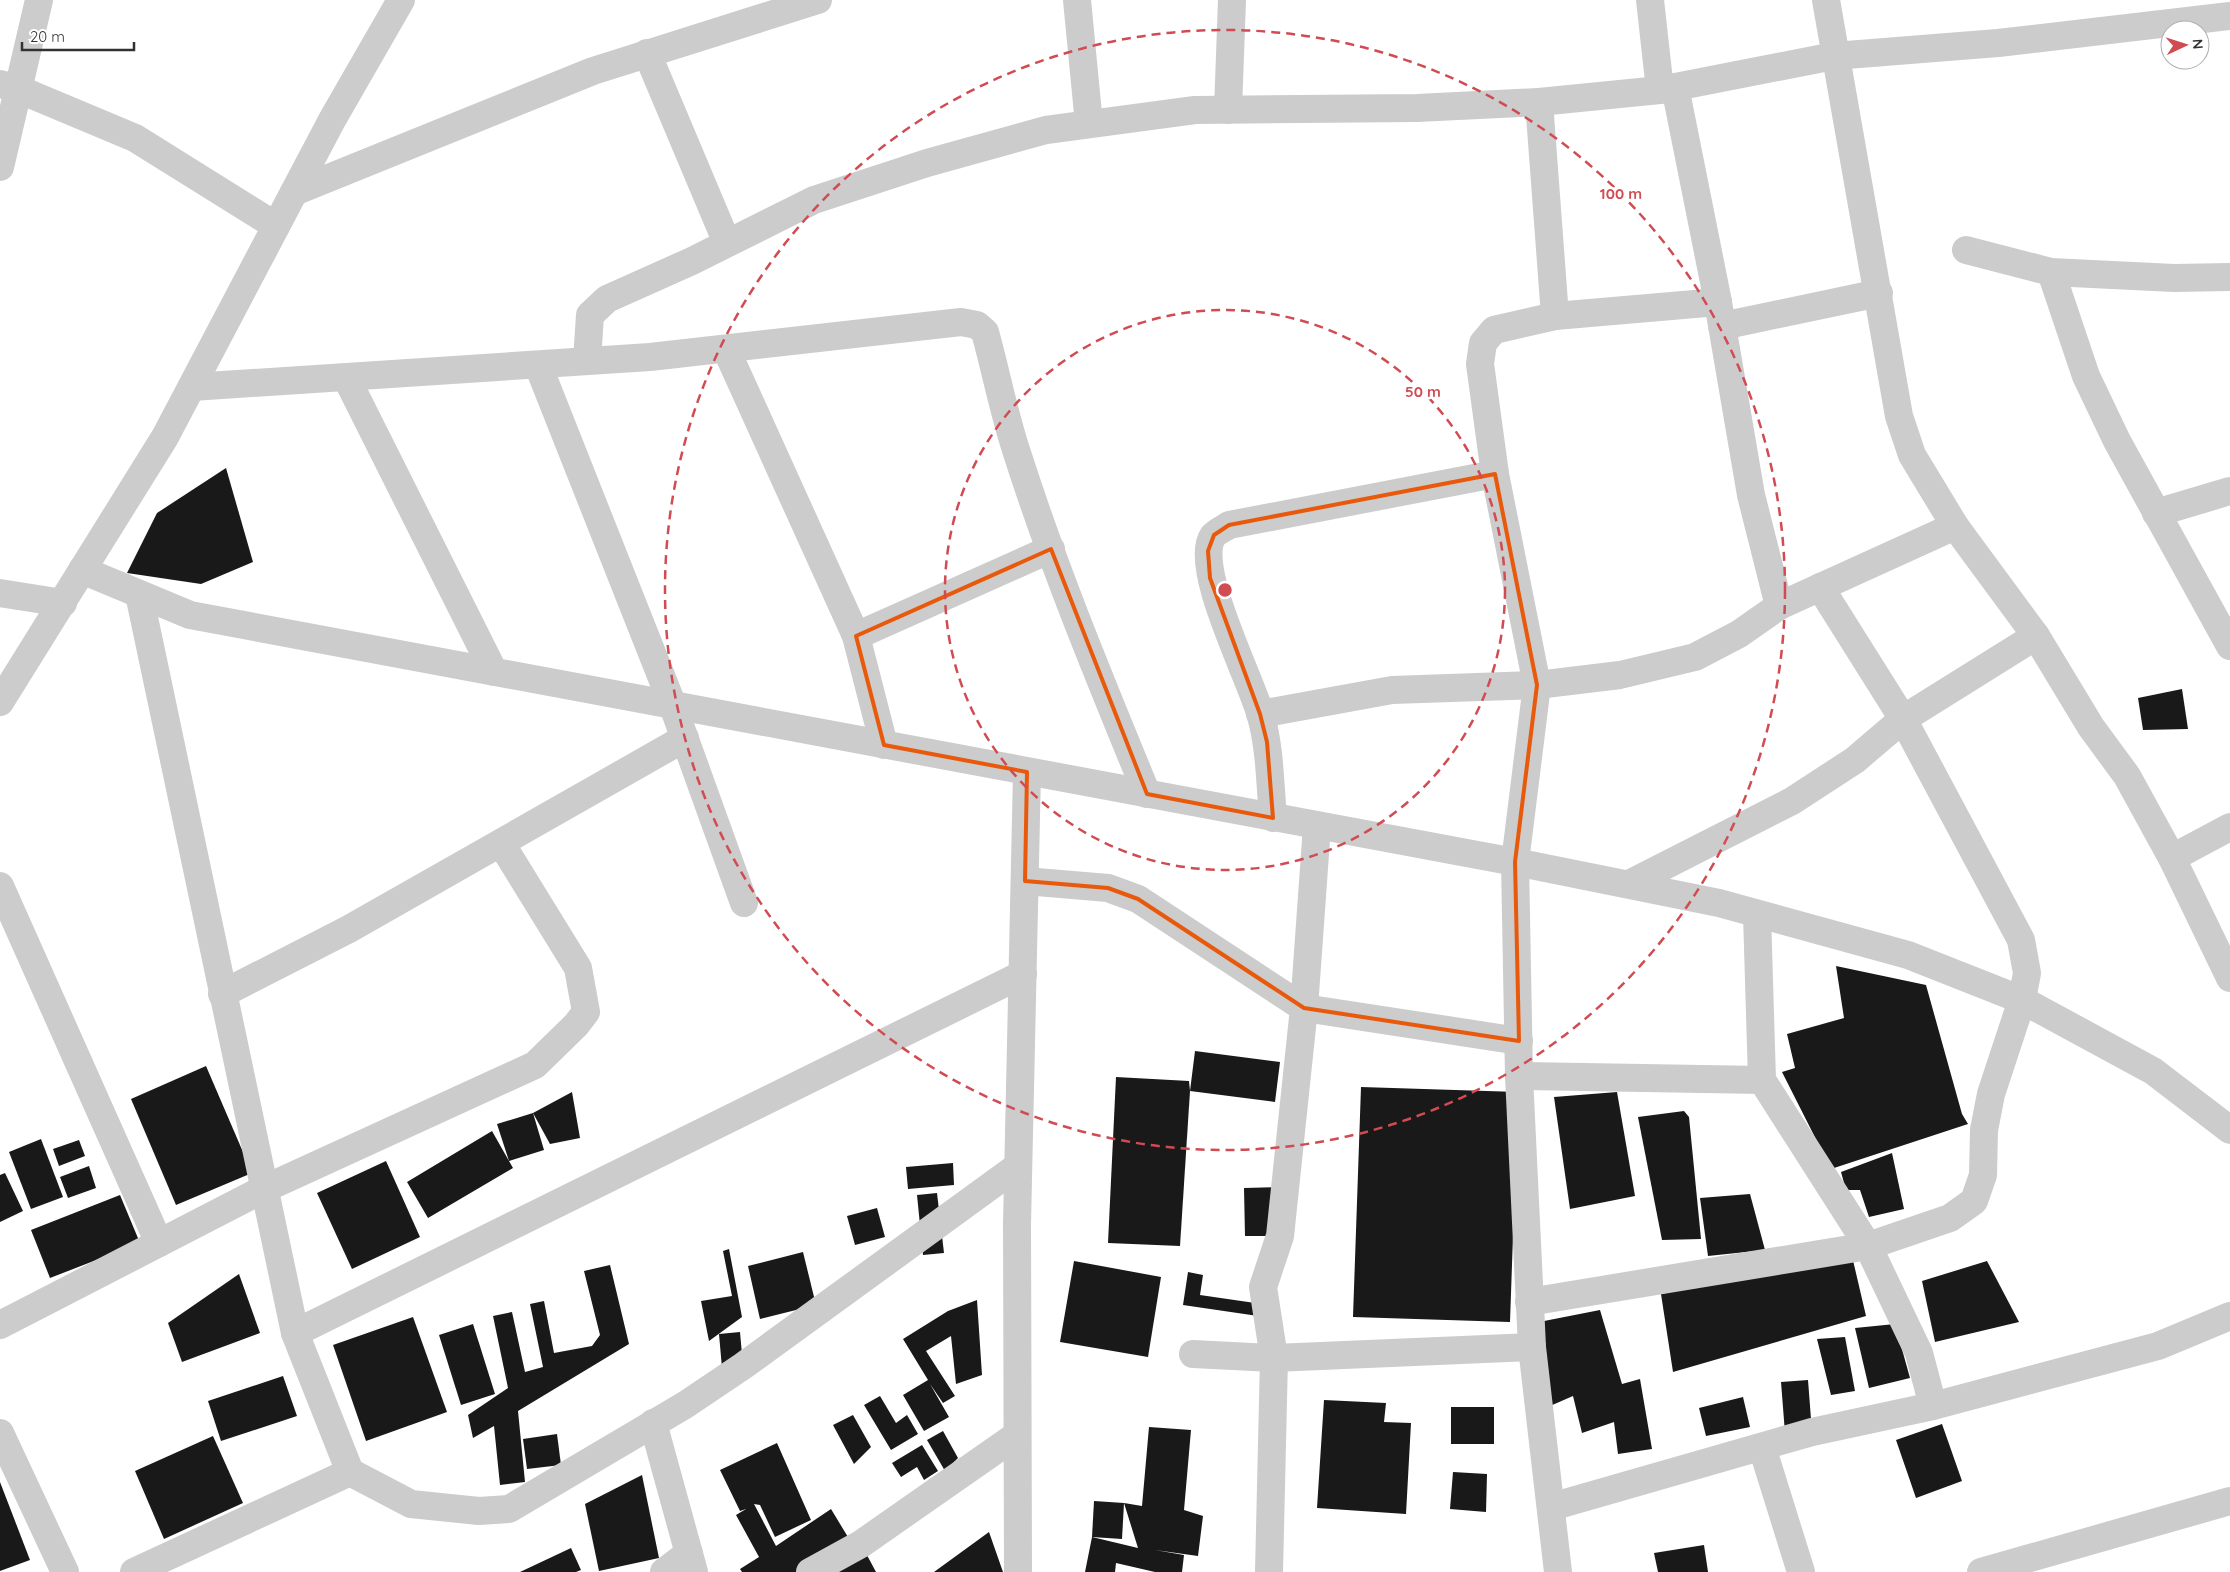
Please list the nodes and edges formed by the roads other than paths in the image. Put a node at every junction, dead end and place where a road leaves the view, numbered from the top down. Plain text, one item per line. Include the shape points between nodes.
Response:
1 (39, 0) edge
2 (401, 0) edge
3 (818, 0) edge
4 (1076, 0) edge
5 (1232, 0) edge
6 (1650, 0) edge
7 (1826, 0) edge
8 (2185, 10) edge
9 (2230, 16) edge
10 (647, 53) junction
11 (1834, 56) junction
12 (9, 87) edge
13 (1667, 88) junction
14 (1539, 102) junction
15 (1228, 110) junction
16 (1089, 124) junction
17 (0, 167) edge
18 (294, 192) junction
19 (276, 226) junction
20 (727, 243) junction
21 (1966, 250) dead end
22 (2051, 272) junction
23 (2230, 277) edge
24 (1879, 293) junction
25 (1720, 314) junction
26 (1555, 316) junction
27 (726, 348) junction
28 (588, 361) junction
29 (538, 365) junction
30 (346, 377) junction
31 (192, 387) junction
32 (1495, 474) junction
33 (2230, 491) edge
34 (2156, 513) junction
35 (1954, 526) junction
36 (1051, 550) junction
37 (82, 570) junction
38 (1820, 587) junction
39 (0, 593) edge
40 (139, 594) junction
41 (63, 603) junction
42 (1779, 606) junction
43 (856, 636) junction
44 (2036, 636) junction
45 (2230, 646) edge
46 (494, 672) junction
47 (1537, 686) junction
48 (0, 702) edge
49 (673, 706) junction
50 (1260, 714) junction
51 (1903, 718) junction
52 (685, 738) junction
53 (884, 745) junction
54 (1027, 772) junction
55 (1147, 794) junction
56 (1273, 818) junction
57 (1317, 826) junction
58 (2230, 827) edge
59 (501, 843) junction
60 (2172, 858) junction
61 (1515, 862) junction
62 (1025, 881) junction
63 (1629, 884) junction
64 (0, 886) edge
65 (744, 903) dead end
66 (1758, 914) junction
67 (1023, 974) junction
68 (2230, 978) edge
69 (222, 994) junction
70 (2022, 1000) junction
71 (1304, 1008) junction
72 (1519, 1041) junction
73 (1519, 1076) junction
74 (1762, 1080) junction
75 (2230, 1130) edge
76 (1018, 1166) junction
77 (264, 1189) junction
78 (159, 1243) junction
79 (1868, 1246) junction
80 (1529, 1302) junction
81 (2230, 1316) edge
82 (0, 1325) edge
83 (295, 1333) junction
84 (1532, 1347) junction
85 (1193, 1354) dead end
86 (1274, 1358) junction
87 (1934, 1406) junction
88 (653, 1423) junction
89 (0, 1433) edge
90 (1017, 1435) junction
91 (1762, 1447) junction
92 (350, 1472) junction
93 (2230, 1501) edge
94 (1551, 1507) junction
95 (691, 1563) edge
96 (65, 1572) edge
97 (134, 1572) edge
98 (664, 1572) edge
99 (810, 1572) edge
100 (1018, 1572) edge
101 (1269, 1572) edge
102 (1281, 1572) edge
103 (1558, 1572) edge
104 (1801, 1572) edge
105 (1981, 1572) edge

1 - 12 street
2 - 18 street
3 - 10 street
4 - 16 street
5 - 15 street
6 - 13 street
7 - 11 street
8 - 9 street
8 - 11 street via 1998,42
10 - 18 street via 593,70
10 - 20 street
11 - 13 street
11 - 24 street
12 - 17 street
12 - 19 street via 135,138
13 - 14 street
13 - 25 street
14 - 15 street via 1417,108
14 - 26 street
15 - 16 street via 1195,110
16 - 20 street via 1036,132 814,200
18 - 19 street
19 - 31 street
20 - 28 street via 607,299 590,315
21 - 22 street
22 - 23 street via 2174,278
22 - 34 street via 2086,376
24 - 25 street
24 - 35 street via 1899,416 1909,447
25 - 26 street
25 - 42 street via 1751,495
26 - 32 street via 1494,330 1484,343 1480,364
27 - 28 street via 650,358
27 - 36 street via 961,322 977,325 985,332 1017,453
27 - 43 street
28 - 29 street
29 - 30 street
29 - 49 street
30 - 31 street
30 - 46 street
31 - 37 street via 165,437
32 - 47 street
32 - 50 street via 1229,525 1214,535 1208,551 1210,578
33 - 34 street
34 - 45 street
35 - 38 street
35 - 44 street
36 - 43 street
36 - 55 street
37 - 40 street
37 - 41 street
38 - 42 street
38 - 51 street
39 - 41 street
40 - 46 street via 190,615
40 - 69 street
41 - 48 street
42 - 47 street via 1739,634 1695,657 1620,675
43 - 53 street
44 - 51 street
44 - 60 street via 2091,727 2127,776
46 - 49 street
47 - 50 street via 1392,690
47 - 61 street
49 - 52 street
49 - 53 street
50 - 56 street via 1267,742
51 - 63 street via 1855,760 1792,802
51 - 70 street via 2021,940 2027,973
52 - 59 street
52 - 65 street
53 - 54 street
54 - 55 street
54 - 62 street
55 - 56 street
56 - 57 street
57 - 61 street
57 - 71 street
58 - 60 street
59 - 69 street via 349,929
59 - 77 street via 578,968 586,1012 535,1065
60 - 68 street
61 - 63 street
61 - 72 street
62 - 67 street
62 - 71 street via 1108,888 1138,899
63 - 66 street
64 - 78 street
66 - 70 street via 1908,955
66 - 74 street
67 - 76 street
67 - 83 street
69 - 77 street
70 - 75 street via 2153,1072
70 - 79 street via 1991,1094 1984,1130 1983,1175 1974,1201 1950,1218
71 - 72 street
71 - 86 street via 1280,1236 1263,1286
72 - 73 street
73 - 74 street
73 - 80 street
74 - 79 street
76 - 88 street via 743,1366
76 - 90 street
77 - 78 street
77 - 83 street
78 - 82 street
79 - 80 street
79 - 87 street via 1919,1353
80 - 84 street
81 - 87 street via 2158,1346
83 - 92 street
84 - 86 street
84 - 94 street
85 - 86 street
86 - 101 street
87 - 91 street via 1812,1432
88 - 92 street via 509,1509 479,1511 411,1504
88 - 95 street
89 - 96 street
90 - 99 street via 861,1544
90 - 100 street
91 - 94 street
91 - 104 street
92 - 97 street
93 - 105 street
94 - 103 street
95 - 98 street
101 - 102 street

